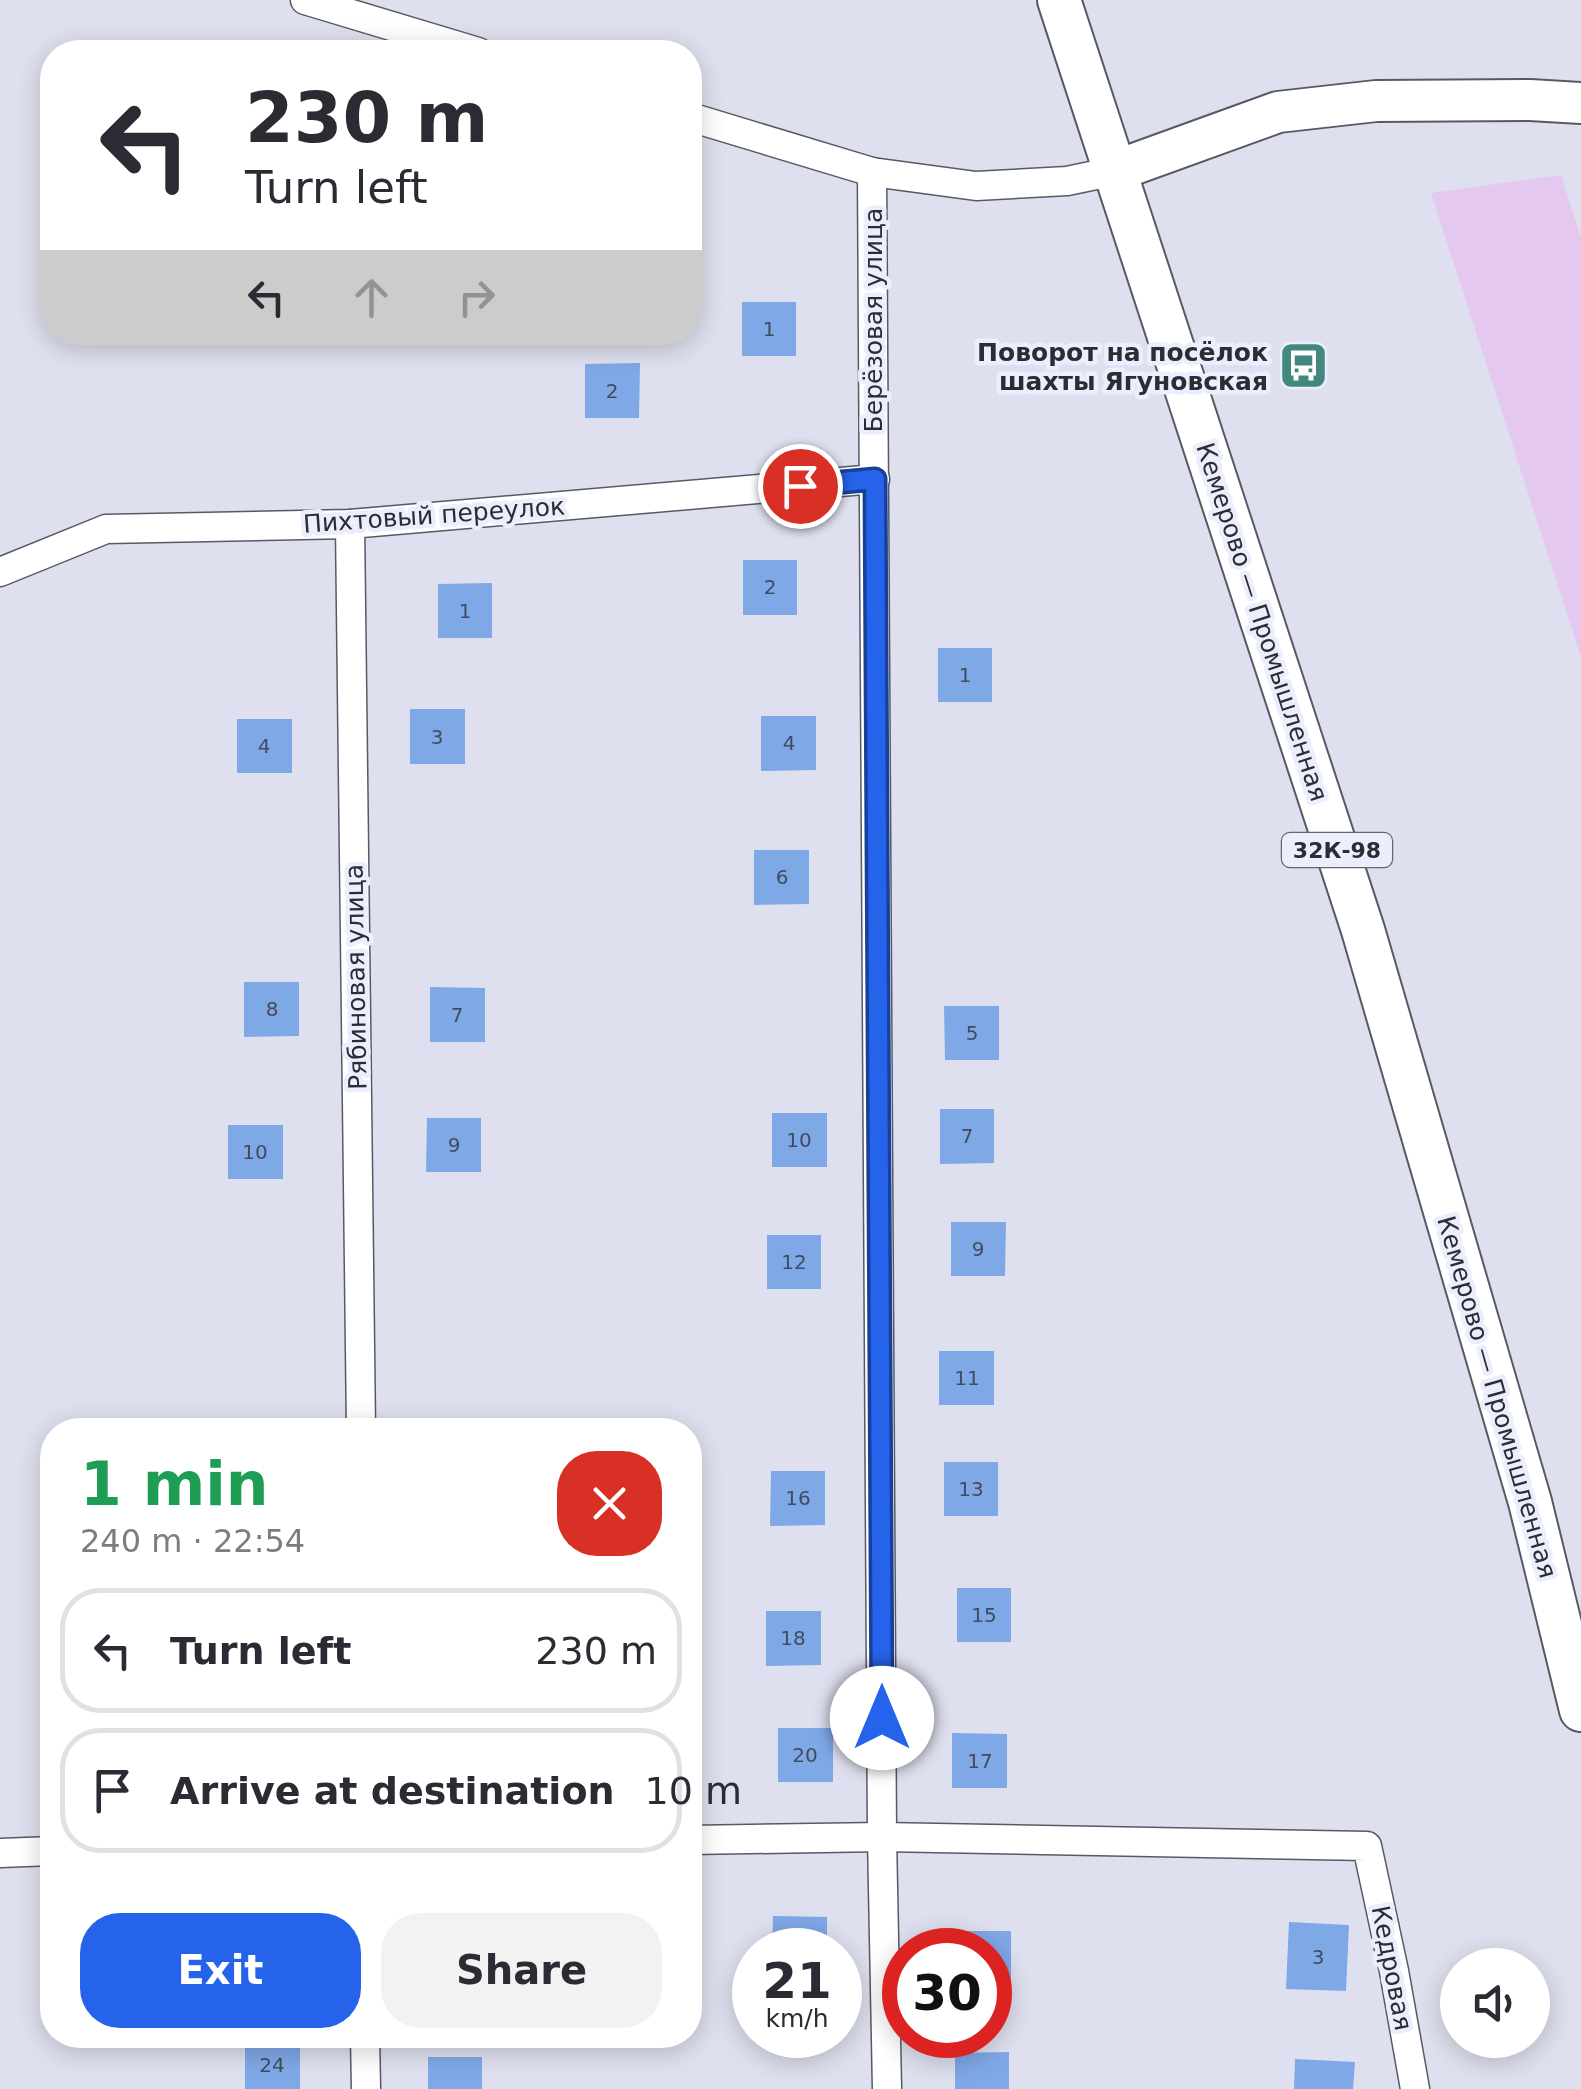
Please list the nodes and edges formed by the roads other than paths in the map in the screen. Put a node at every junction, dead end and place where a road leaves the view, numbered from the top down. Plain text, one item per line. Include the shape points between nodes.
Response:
1 (305, 0) edge
2 (1059, 0) edge
3 (438, 40) edge
4 (1581, 103) edge
5 (702, 121) edge
6 (1115, 171) junction
7 (872, 172) junction
8 (875, 479) junction
9 (350, 524) junction
10 (0, 572) edge
11 (362, 1418) edge
12 (1581, 1710) edge
13 (882, 1837) junction
14 (702, 1840) edge
15 (40, 1851) edge
16 (0, 1852) edge
17 (365, 2048) edge
18 (366, 2089) edge
19 (887, 2089) edge
20 (1415, 2089) edge

1 - 3 street
2 - 6 main road, Кемерово — Промышленная / 32К-98
4 - 6 street via 1376,102 1278,112
5 - 7 street
6 - 7 street via 976,186
6 - 12 main road, Кемерово — Промышленная / 32К-98 via 1363,930 1530,1502
7 - 8 street, Берёзовая улица
8 - 9 street, Пихтовый переулок
8 - 13 street, Берёзовая улица
9 - 10 street, Пихтовый переулок via 106,529
9 - 11 street, Рябиновая улица
13 - 14 street
13 - 19 street, Берёзовая улица
13 - 20 street, Кедровая via 1367,1846
15 - 16 street
17 - 18 street

